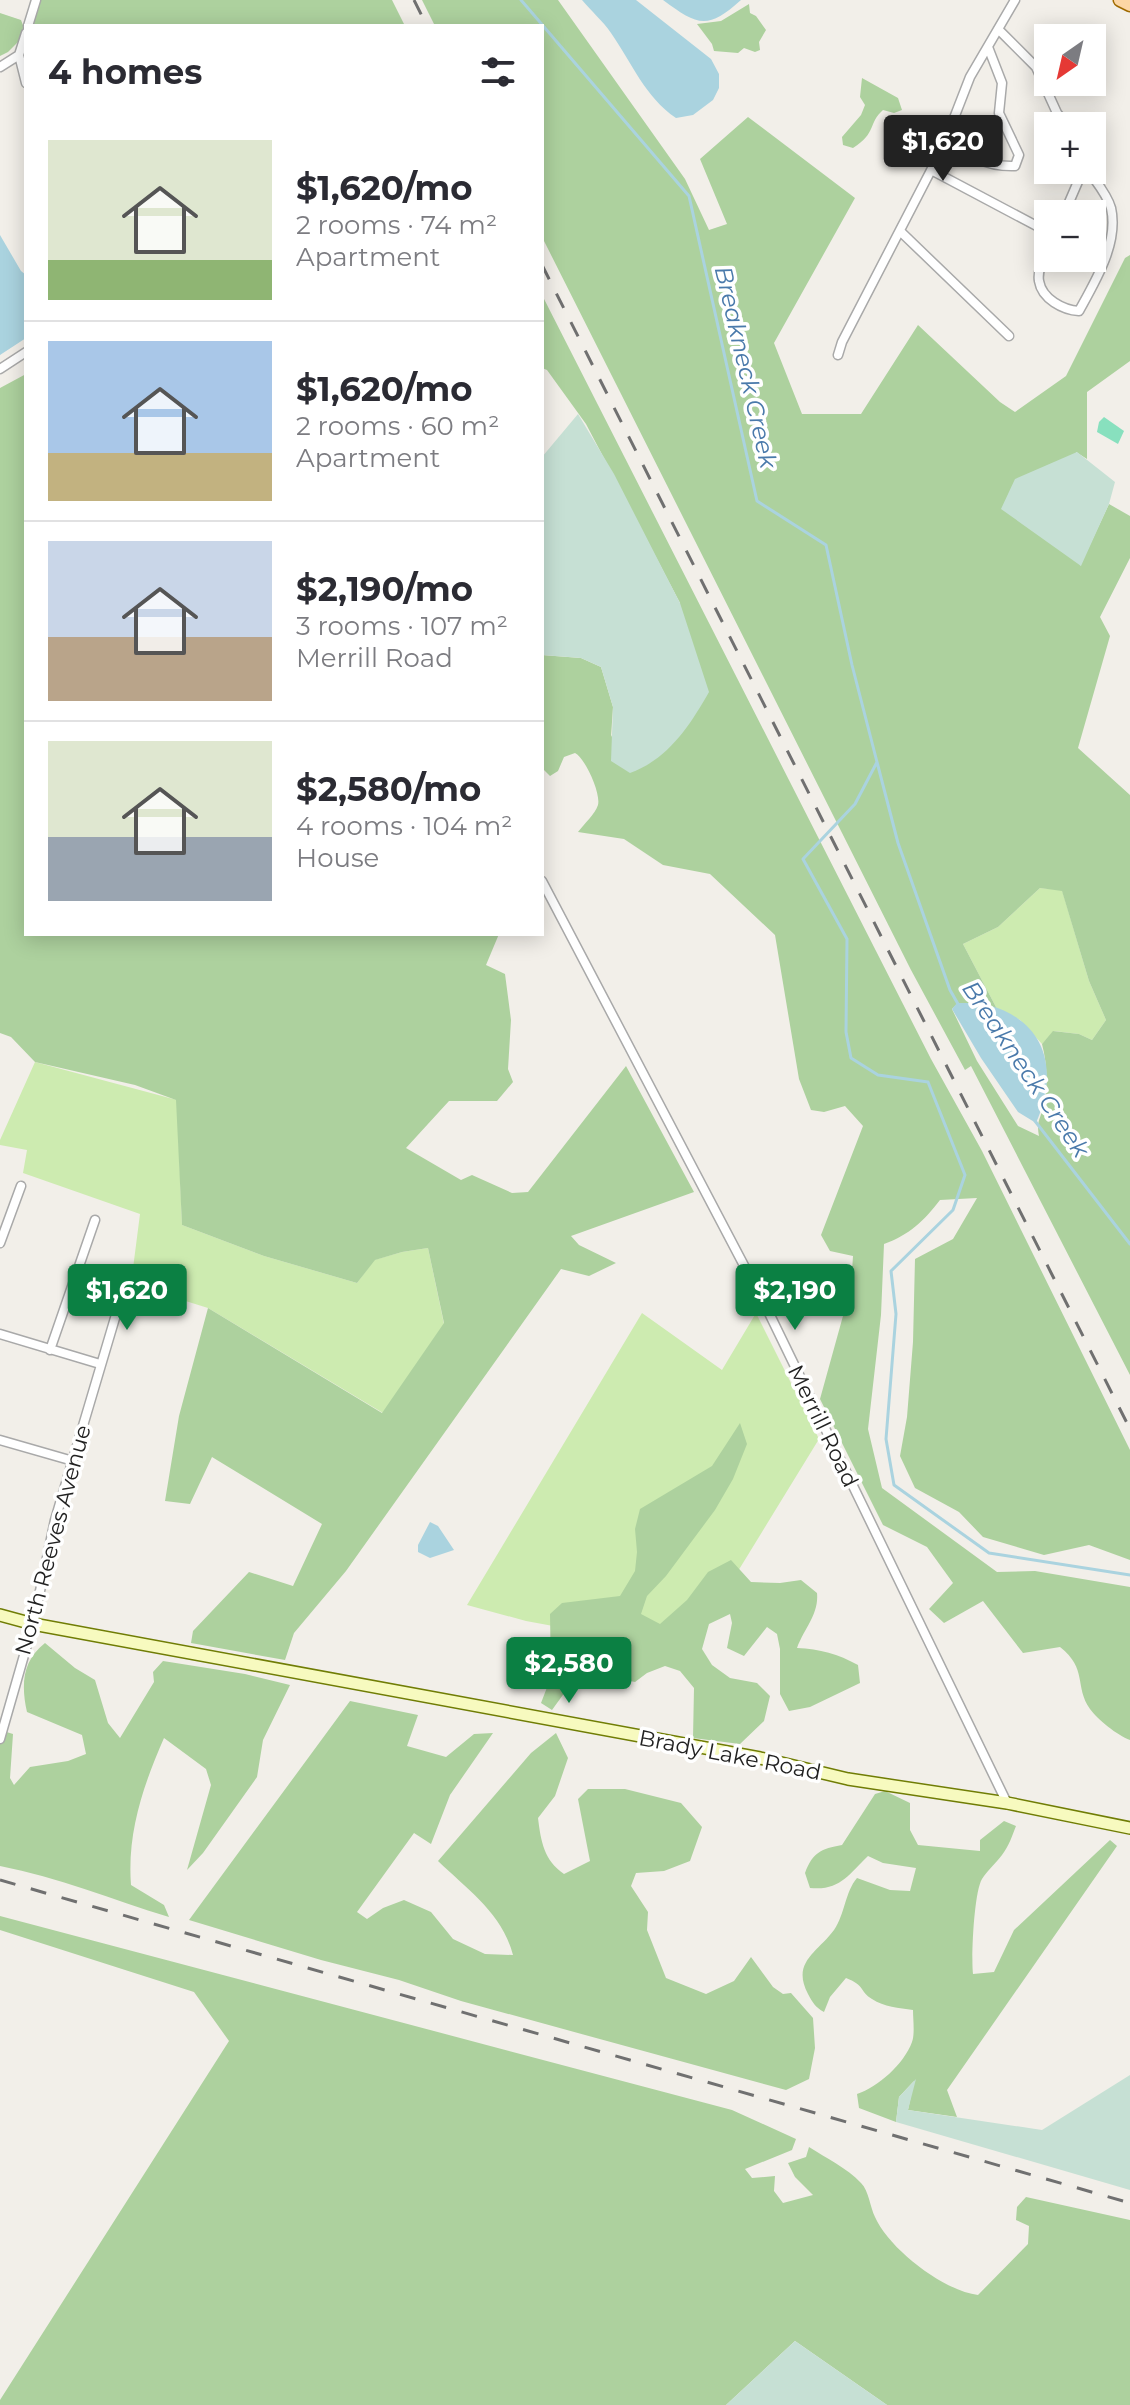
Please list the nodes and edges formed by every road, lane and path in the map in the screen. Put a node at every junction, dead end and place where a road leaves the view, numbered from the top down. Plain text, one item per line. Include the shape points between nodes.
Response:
1 (36, 0) edge
2 (1015, 0) edge
3 (1120, 0) edge
4 (1130, 5) edge
5 (29, 24) edge
6 (998, 29) junction
7 (24, 39) edge
8 (988, 47) junction
9 (19, 55) junction
10 (0, 67) edge
11 (24, 75) edge
12 (1057, 112) edge
13 (947, 137) junction
14 (931, 170) junction
15 (1097, 184) edge
16 (1034, 225) edge
17 (901, 232) junction
18 (1106, 255) edge
19 (1039, 272) edge
20 (1101, 272) edge
21 (1009, 336) dead end
22 (24, 353) edge
23 (838, 355) dead end
24 (0, 369) edge
25 (544, 885) edge
26 (21, 1186) dead end
27 (95, 1220) dead end
28 (0, 1243) edge
29 (123, 1291) dead end
30 (0, 1334) edge
31 (50, 1350) junction
32 (100, 1364) junction
33 (0, 1440) edge
34 (73, 1461) junction
35 (0, 1615) edge
36 (33, 1624) junction
37 (0, 1739) edge
38 (1007, 1803) junction
39 (1130, 1828) edge

1 - 5 street
2 - 6 street
3 - 4 main road
6 - 8 street
6 - 12 street via 1036,67
7 - 9 street
8 - 13 street
8 - 13 street via 1002,83 999,113 1019,155 1015,166 996,167 968,155
9 - 10 street
9 - 11 street
13 - 14 street
14 - 16 street
14 - 17 street
15 - 18 street via 1111,207
17 - 21 street
17 - 23 street
19 - 20 street via 1045,295 1079,311
22 - 24 street
25 - 38 street, Merrill Road via 770,1315
26 - 28 street
27 - 31 street
29 - 32 street, North Reeves Avenue
30 - 31 street
31 - 32 street
32 - 34 street, North Reeves Avenue
33 - 34 street
34 - 36 street, North Reeves Avenue via 47,1550
35 - 36 street, Brady Lake Road
36 - 37 street, North Reeves Avenue
36 - 38 street, Brady Lake Road via 760,1758 848,1779
38 - 39 street, Brady Lake Road

